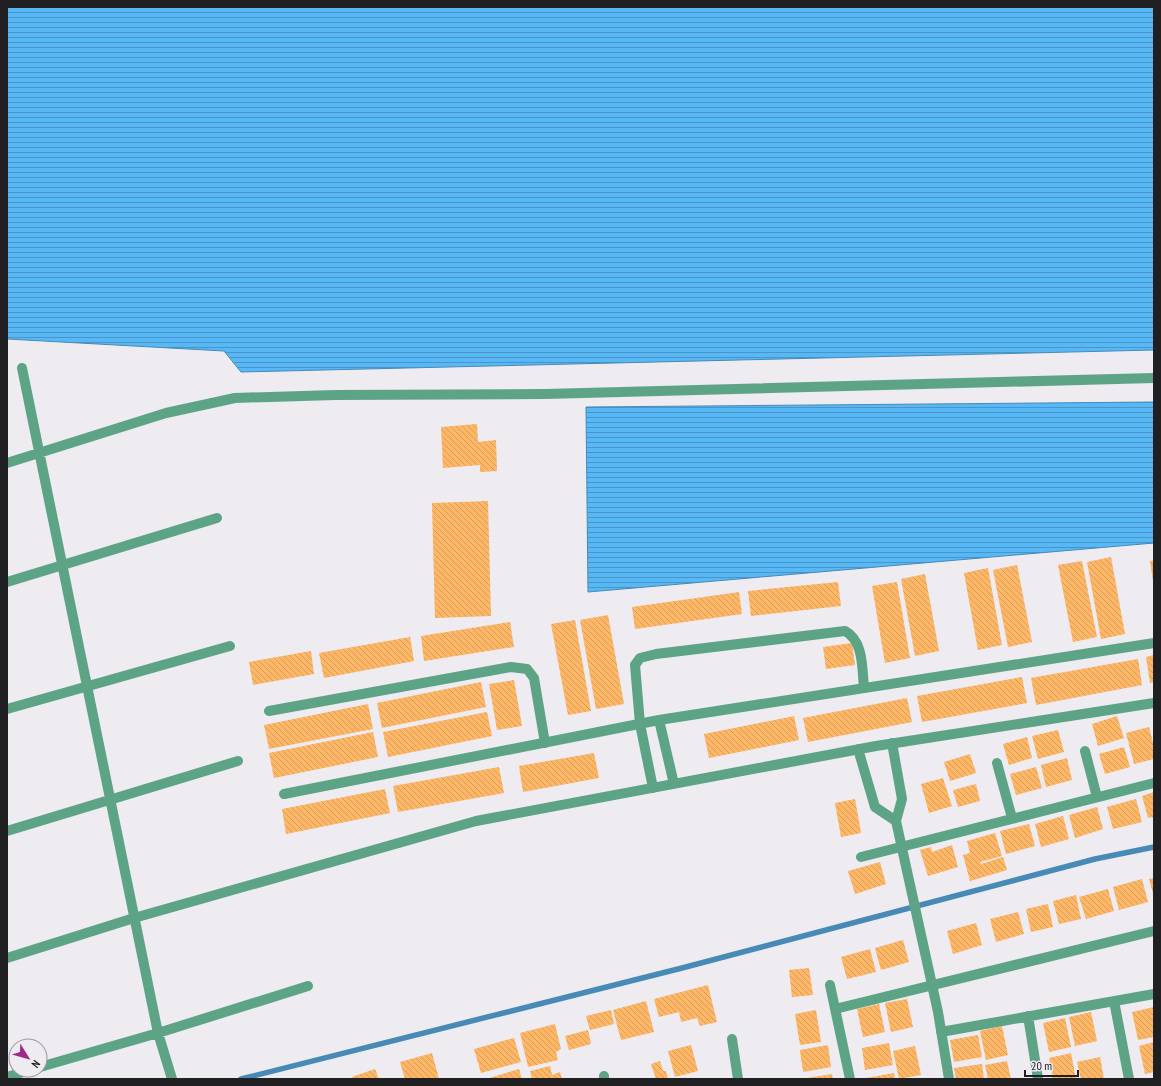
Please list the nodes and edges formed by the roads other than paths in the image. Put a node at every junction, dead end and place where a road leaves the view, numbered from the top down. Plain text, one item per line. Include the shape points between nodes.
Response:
1 (22, 368) dead end
2 (1154, 378) edge
3 (40, 453) junction
4 (7, 463) edge
5 (217, 518) dead end
6 (63, 565) junction
7 (7, 582) edge
8 (1154, 643) edge
9 (230, 646) dead end
10 (88, 687) junction
11 (864, 688) junction
12 (1154, 703) edge
13 (7, 708) edge
14 (269, 711) dead end
15 (659, 720) junction
16 (640, 724) junction
17 (545, 743) junction
18 (892, 743) junction
19 (858, 749) junction
20 (1085, 751) dead end
21 (238, 761) dead end
22 (997, 763) dead end
23 (1154, 783) edge
24 (674, 784) junction
25 (653, 788) junction
26 (284, 794) dead end
27 (1097, 797) junction
28 (111, 800) junction
29 (1012, 818) junction
30 (896, 821) junction
31 (7, 830) edge
32 (901, 846) junction
33 (862, 857) dead end
34 (134, 918) junction
35 (1154, 931) edge
36 (7, 958) edge
37 (932, 984) junction
38 (830, 985) dead end
39 (308, 986) dead end
40 (1154, 994) edge
41 (1114, 1001) junction
42 (835, 1009) junction
43 (1028, 1016) junction
44 (941, 1032) junction
45 (158, 1033) junction
46 (732, 1039) dead end
47 (48, 1065) edge
48 (172, 1079) edge
49 (738, 1079) edge
50 (850, 1079) edge
51 (949, 1079) edge
52 (1038, 1079) edge
53 (1129, 1079) edge

1 - 3 street
2 - 3 street via 545,394 235,398 166,413
3 - 4 street
3 - 6 street
5 - 6 street
6 - 7 street
6 - 10 street
8 - 11 street
9 - 10 street
10 - 13 street
10 - 28 street
11 - 15 street
11 - 16 street via 857,642 845,631 656,654 640,658 635,665
12 - 18 street
14 - 17 street via 511,668 527,669 534,678
15 - 16 street
15 - 24 street
16 - 17 street
16 - 25 street
17 - 26 street
18 - 19 street
18 - 30 street via 902,799
19 - 24 street
19 - 30 street via 875,807
20 - 27 street
21 - 28 street
22 - 29 street
23 - 27 street
24 - 25 street
25 - 34 street via 476,821
27 - 29 street
28 - 31 street
28 - 34 street
29 - 32 street
30 - 32 street
32 - 33 street
32 - 37 street
34 - 36 street
34 - 45 street
35 - 37 street
37 - 42 street
37 - 44 street
38 - 42 street
39 - 45 street
40 - 41 street
41 - 43 street
41 - 53 street
42 - 50 street
43 - 44 street
43 - 52 street
44 - 51 street
45 - 47 street
45 - 48 street
46 - 49 street

